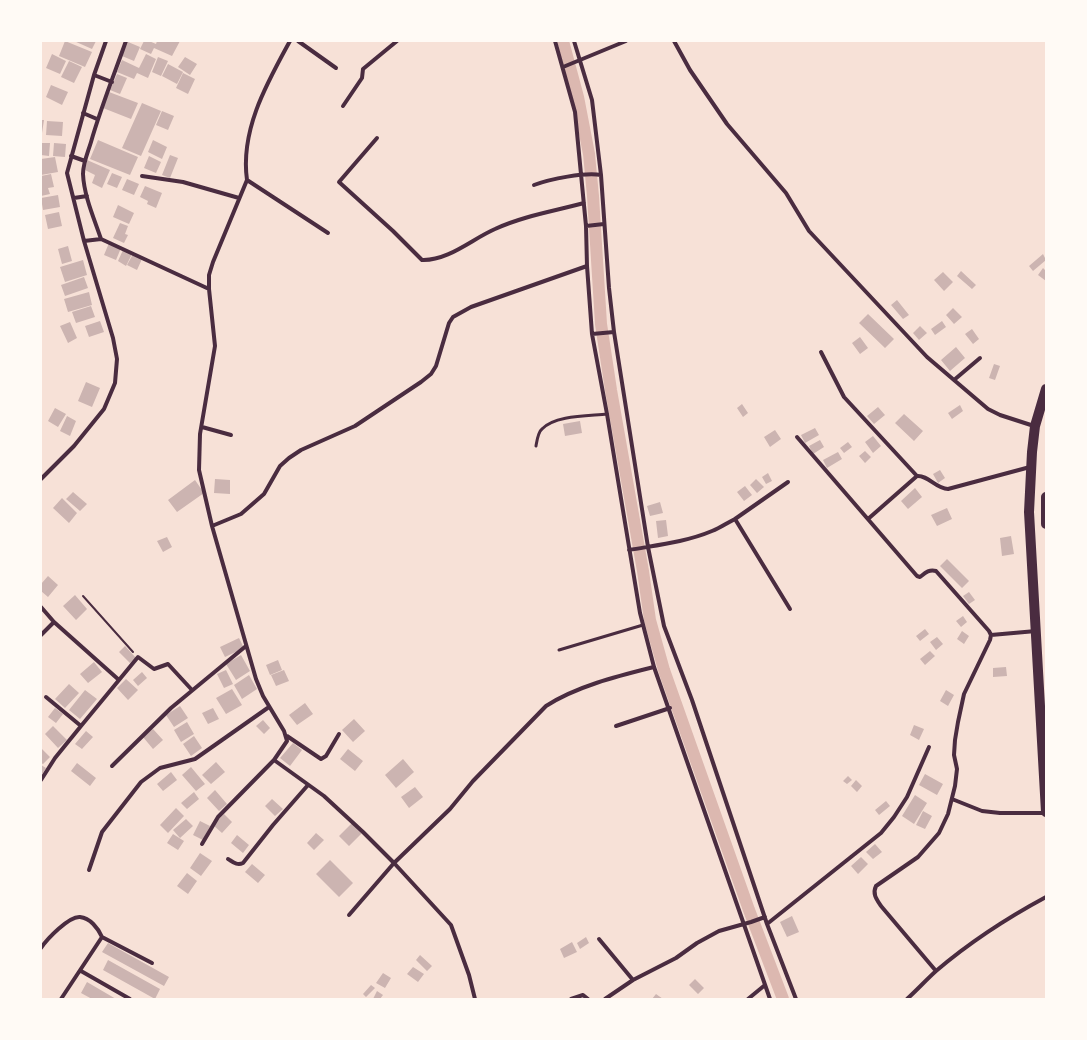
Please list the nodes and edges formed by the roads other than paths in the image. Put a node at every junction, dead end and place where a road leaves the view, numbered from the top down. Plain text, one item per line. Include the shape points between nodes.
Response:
1 (106, 41) edge
2 (126, 41) edge
3 (290, 41) edge
4 (298, 41) edge
5 (397, 41) edge
6 (555, 41) edge
7 (574, 41) edge
8 (626, 41) edge
9 (674, 41) edge
10 (579, 60) junction
11 (565, 66) junction
12 (336, 68) dead end
13 (94, 75) junction
14 (112, 82) junction
15 (343, 106) dead end
16 (85, 114) junction
17 (96, 118) junction
18 (378, 138) dead end
19 (73, 157) junction
20 (84, 160) junction
21 (599, 174) junction
22 (580, 175) junction
23 (142, 176) dead end
24 (247, 180) junction
25 (534, 184) dead end
26 (86, 196) junction
27 (77, 198) junction
28 (239, 198) junction
29 (584, 203) junction
30 (603, 224) junction
31 (586, 226) junction
32 (328, 233) dead end
33 (99, 239) junction
34 (84, 241) junction
35 (587, 266) junction
36 (209, 289) junction
37 (612, 332) junction
38 (592, 334) junction
39 (821, 352) dead end
40 (980, 358) dead end
41 (954, 380) junction
42 (1046, 389) edge
43 (607, 414) junction
44 (1035, 426) junction
45 (202, 427) junction
46 (231, 435) dead end
47 (797, 437) dead end
48 (536, 446) dead end
49 (1031, 466) junction
50 (917, 476) junction
51 (41, 479) edge
52 (788, 482) dead end
53 (1046, 497) edge
54 (868, 519) junction
55 (735, 520) junction
56 (1046, 524) edge
57 (212, 526) junction
58 (646, 548) junction
59 (632, 550) junction
60 (41, 607) edge
61 (790, 609) dead end
62 (54, 622) junction
63 (643, 625) junction
64 (1036, 631) junction
65 (991, 635) junction
66 (41, 636) edge
67 (246, 646) junction
68 (560, 650) dead end
69 (654, 667) junction
70 (119, 680) junction
71 (192, 690) junction
72 (46, 697) dead end
73 (269, 707) junction
74 (670, 708) junction
75 (81, 726) junction
76 (616, 726) dead end
77 (339, 734) dead end
78 (287, 736) junction
79 (928, 747) dead end
80 (274, 760) junction
81 (112, 766) dead end
82 (41, 780) edge
83 (308, 785) junction
84 (952, 799) junction
85 (1046, 812) edge
86 (202, 844) dead end
87 (228, 860) dead end
88 (394, 863) junction
89 (88, 870) dead end
90 (1046, 897) edge
91 (349, 915) dead end
92 (763, 917) junction
93 (743, 924) junction
94 (767, 924) junction
95 (102, 937) junction
96 (599, 939) dead end
97 (41, 948) edge
98 (152, 962) dead end
99 (81, 971) junction
100 (936, 971) junction
101 (633, 980) junction
102 (765, 985) junction
103 (61, 999) edge
104 (130, 999) edge
105 (475, 999) edge
106 (571, 999) edge
107 (588, 999) edge
108 (605, 999) edge
109 (748, 999) edge
110 (770, 999) edge
111 (796, 999) edge
112 (907, 999) edge

1 - 13 street
2 - 14 street
3 - 24 street via 270,76 255,113 246,150
4 - 12 street
5 - 15 street via 363,69 362,78
6 - 11 street
7 - 10 street
8 - 10 street
9 - 41 street via 726,124 786,193 810,230 927,357
10 - 11 street
10 - 21 street via 592,100
11 - 22 street via 575,112
13 - 14 street
13 - 16 street
14 - 17 street
16 - 17 street
16 - 19 street
17 - 20 street
18 - 29 street via 339,182 422,260 448,254 496,228
19 - 20 street
19 - 27 street via 67,173
20 - 26 street
21 - 22 street
21 - 30 street
22 - 25 street
22 - 29 street
23 - 28 street via 183,182
24 - 28 street
24 - 32 street
26 - 27 street
26 - 33 street
27 - 34 street
28 - 36 street via 213,262 209,275
29 - 31 street
30 - 31 street
30 - 37 street
31 - 35 street
33 - 34 street
33 - 36 street
34 - 51 street via 113,338 117,359 115,383 104,409 74,446
35 - 38 street
35 - 57 street via 471,307 453,318 431,374 355,426 289,458 280,466 264,494 241,514
36 - 45 street via 215,346
37 - 38 street
37 - 58 street
38 - 43 street
39 - 50 street via 848,403
40 - 41 street
41 - 44 street via 988,409
42 - 44 highway
43 - 48 lane via 550,422 540,429
43 - 59 street
44 - 49 highway
45 - 46 street
45 - 57 street via 199,470
47 - 54 street
49 - 50 street via 948,489 941,489 922,476
49 - 64 highway via 1030,512
50 - 54 street
52 - 55 street
53 - 56 highway
54 - 65 street via 917,576 920,577 928,571 936,571
55 - 58 street via 698,536
55 - 61 street
57 - 67 street
58 - 59 street
58 - 92 street via 664,626
59 - 63 street
60 - 62 street
62 - 66 street
62 - 70 street
63 - 68 lane
63 - 69 street
64 - 65 street
64 - 85 highway
65 - 84 street via 964,694 955,740 954,755 957,769
67 - 71 street
67 - 73 street via 256,679
69 - 74 street
69 - 88 street via 601,681 546,706 473,781 450,810
70 - 71 street via 138,657 154,669 168,664
70 - 75 street
71 - 81 street
72 - 75 street
73 - 78 street
73 - 89 street via 195,758 160,768 141,782 102,832
74 - 76 street
74 - 93 street
75 - 82 street
77 - 78 street via 326,756 321,759
78 - 80 street via 285,745
79 - 94 street via 907,797 881,833
80 - 83 street
80 - 86 street via 218,817
83 - 87 street via 243,863 236,864
83 - 88 street via 324,796
84 - 85 street via 982,811
84 - 100 street via 939,833 918,857 876,886 874,892 881,906
88 - 91 street
88 - 105 street via 451,926
90 - 100 street via 987,932
92 - 93 street
92 - 94 street
93 - 101 street via 719,931 676,958
93 - 102 street
94 - 111 street
95 - 97 street via 98,928 89,921 74,917 50,936
95 - 98 street
95 - 99 street
96 - 101 street
99 - 103 street
99 - 104 street
100 - 112 street
101 - 108 street
102 - 109 street
102 - 110 street
106 - 107 street via 581,995

